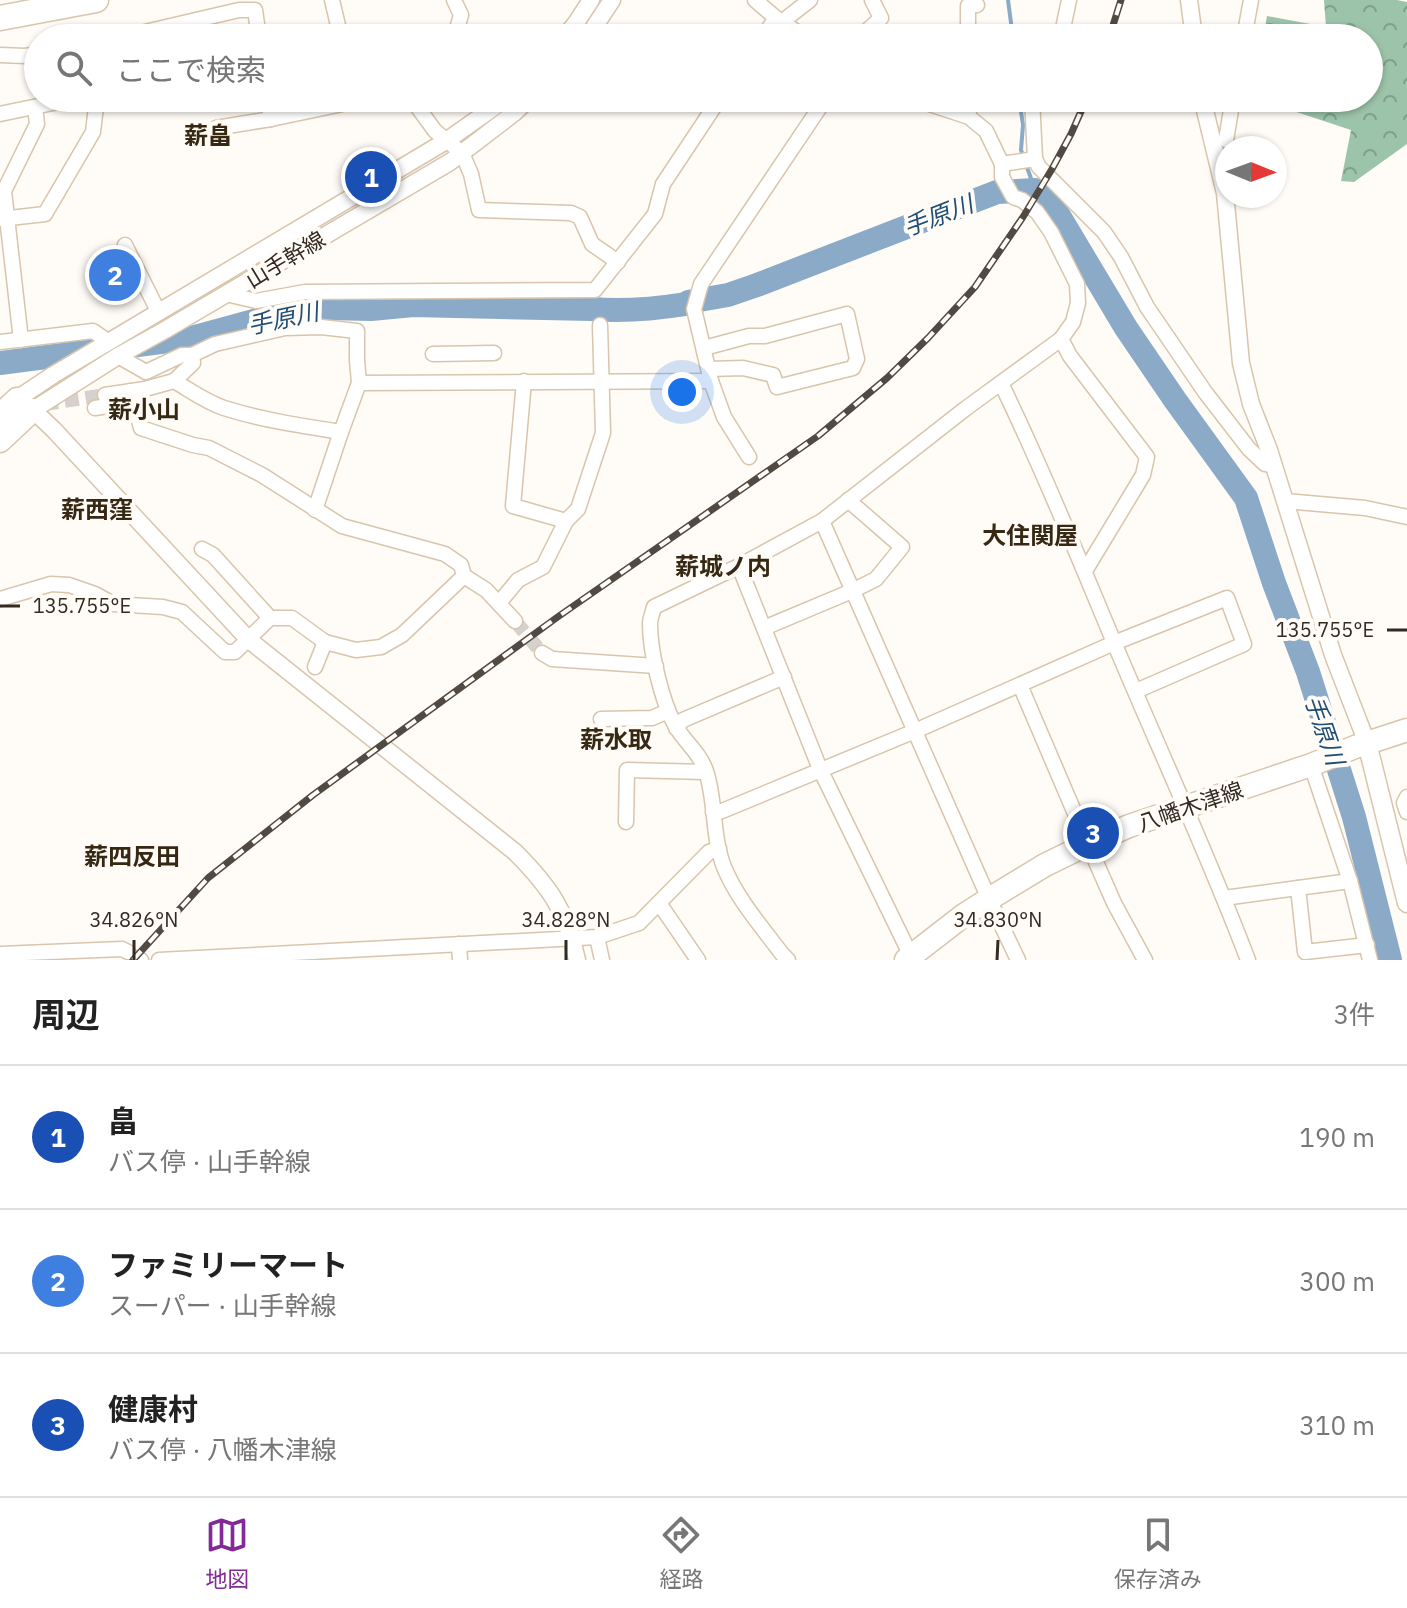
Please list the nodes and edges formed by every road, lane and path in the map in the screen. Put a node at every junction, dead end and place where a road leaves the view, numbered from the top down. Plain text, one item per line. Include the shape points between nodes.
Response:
1 (58, 0) edge
2 (96, 0) edge
3 (454, 0) edge
4 (591, 0) edge
5 (612, 0) edge
6 (755, 0) edge
7 (810, 0) edge
8 (872, 0) edge
9 (1069, 0) edge
10 (1189, 0) edge
11 (1251, 0) edge
12 (335, 1) edge
13 (977, 5) dead end
14 (0, 11) edge
15 (0, 18) edge
16 (780, 20) junction
17 (196, 24) edge
18 (257, 24) edge
19 (339, 24) edge
20 (458, 24) edge
21 (574, 24) edge
22 (596, 24) edge
23 (776, 24) edge
24 (786, 24) edge
25 (874, 24) edge
26 (968, 24) edge
27 (1064, 24) edge
28 (1192, 24) edge
29 (1247, 24) edge
30 (0, 55) edge
31 (24, 56) edge
32 (24, 109) edge
33 (36, 112) edge
34 (95, 112) edge
35 (270, 112) edge
36 (304, 112) edge
37 (421, 112) edge
38 (487, 112) edge
39 (513, 112) edge
40 (711, 112) edge
41 (817, 112) edge
42 (954, 112) edge
43 (969, 112) edge
44 (1029, 112) edge
45 (1205, 112) edge
46 (1231, 112) edge
47 (0, 114) edge
48 (969, 117) junction
49 (271, 119) junction
50 (216, 128) dead end
51 (1227, 136) edge
52 (446, 141) junction
53 (462, 153) junction
54 (1017, 164) junction
55 (3, 219) edge
56 (125, 245) dead end
57 (618, 262) junction
58 (226, 294) junction
59 (159, 313) junction
60 (600, 325) dead end
61 (1061, 339) junction
62 (21, 340) junction
63 (0, 342) edge
64 (704, 348) junction
65 (113, 349) junction
66 (463, 353) junction
67 (494, 353) dead end
68 (433, 354) dead end
69 (192, 355) junction
70 (710, 375) junction
71 (174, 381) junction
72 (524, 381) junction
73 (602, 381) junction
74 (462, 382) junction
75 (359, 383) junction
76 (1001, 383) junction
77 (131, 391) junction
78 (105, 395) tunnel mouth
79 (17, 400) edge
80 (95, 408) tunnel mouth
81 (0, 415) edge
82 (341, 432) junction
83 (0, 441) edge
84 (749, 457) dead end
85 (1274, 465) junction
86 (848, 500) junction
87 (1285, 501) junction
88 (315, 510) junction
89 (1407, 517) edge
90 (566, 521) junction
91 (822, 521) junction
92 (202, 549) dead end
93 (739, 566) junction
94 (1085, 571) junction
95 (464, 576) junction
96 (852, 591) junction
97 (0, 599) edge
98 (499, 603) junction
99 (270, 618) junction
100 (515, 621) tunnel mouth
101 (764, 628) junction
102 (249, 640) junction
103 (325, 642) junction
104 (1114, 643) junction
105 (542, 653) tunnel mouth
106 (656, 666) junction
107 (315, 667) dead end
108 (784, 677) junction
109 (1020, 685) junction
110 (1136, 691) junction
111 (668, 711) junction
112 (601, 719) dead end
113 (676, 728) junction
114 (1407, 730) edge
115 (915, 731) junction
116 (1361, 745) junction
117 (1314, 764) junction
118 (820, 769) junction
119 (706, 772) junction
120 (1407, 797) edge
121 (1184, 807) junction
122 (713, 812) junction
123 (1407, 812) edge
124 (626, 822) dead end
125 (1088, 844) junction
126 (719, 849) junction
127 (1350, 881) junction
128 (1298, 888) junction
129 (1224, 898) junction
130 (989, 899) junction
131 (659, 903) junction
132 (1407, 903) edge
133 (597, 937) junction
134 (573, 939) junction
135 (459, 944) junction
136 (1368, 953) edge
137 (0, 954) edge
138 (381, 954) edge
139 (135, 957) edge
140 (908, 958) edge
141 (168, 959) edge
142 (460, 960) edge
143 (577, 960) edge
144 (602, 960) edge
145 (698, 960) edge
146 (788, 960) edge
147 (1018, 960) edge
148 (1145, 960) edge
149 (1248, 960) edge

1 - 14 highway
2 - 15 highway
3 - 20 street via 461,15
4 - 21 street
5 - 22 street
6 - 16 street
7 - 16 street
8 - 25 street via 881,18
9 - 27 street
10 - 28 street
11 - 29 street
12 - 19 street
13 - 26 street via 968,6
16 - 23 street
16 - 24 street
17 - 18 street via 239,10 255,10
30 - 31 street
32 - 47 street
33 - 55 street via 37,124 4,191
34 - 55 street via 93,132 45,214
35 - 49 street
36 - 49 street
37 - 52 street
38 - 52 street, 山手幹線
39 - 53 street, 山手幹線
40 - 57 street via 663,184 655,214
41 - 64 street via 701,284 694,309
42 - 48 street
43 - 48 street
44 - 54 street
45 - 85 street via 1225,193 1241,363
46 - 51 street
48 - 54 street
49 - 50 street
52 - 53 street
52 - 59 street, 山手幹線
53 - 57 street via 479,210 571,213 580,217 592,244
53 - 58 street, 山手幹線
54 - 61 street via 1013,197 1037,212 1077,284 1073,322
54 - 85 street via 1039,167 1104,232 1205,392 1249,449 1265,464
55 - 62 street
56 - 59 street
57 - 58 street via 595,290 305,292 256,301
58 - 65 street, 山手幹線 via 165,330
59 - 65 street, 山手幹線 via 126,332
60 - 73 street
61 - 76 street
61 - 94 street via 1147,457 1143,475
62 - 63 street
62 - 65 street via 93,331
64 - 70 street
64 - 70 street via 847,314 857,359 853,368 777,387 773,375 743,368
65 - 69 street via 146,372
65 - 79 street, 山手幹線 via 53,375
65 - 79 street, 山手幹線 via 95,369
66 - 67 street
66 - 68 street
66 - 74 street
69 - 71 street via 193,363
69 - 75 street via 215,344 285,328 357,331
70 - 73 street
70 - 84 street via 724,417
71 - 77 street
71 - 82 street via 221,407
72 - 73 street
72 - 74 street
72 - 90 street via 513,506
73 - 90 street via 603,433 578,509
74 - 75 street
75 - 82 street
76 - 86 street
76 - 94 street
77 - 78 street
77 - 80 street via 114,405
77 - 88 street via 141,428 209,448
79 - 81 main road
79 - 83 main road
79 - 102 street via 65,441
82 - 88 street
85 - 87 street
86 - 91 street
86 - 96 street via 902,547 876,579
87 - 89 street
87 - 116 street
88 - 95 street via 342,526 445,554 461,565
90 - 98 street via 543,567 518,580
91 - 93 street
91 - 96 street
92 - 99 street
93 - 101 street
93 - 106 street via 654,607 650,622
94 - 104 street
95 - 98 street
95 - 103 street via 402,635 381,647 356,650
96 - 101 street
96 - 115 street
97 - 102 street via 51,584 69,585 113,604 182,612 225,652 235,652
98 - 100 street
99 - 102 street
99 - 103 street via 292,618
101 - 108 street
102 - 134 street via 515,852 557,901
103 - 107 street
104 - 109 street
104 - 110 street
104 - 110 street via 1227,598 1244,644
105 - 106 street via 552,659
106 - 111 street
108 - 113 street via 683,720
108 - 118 street
109 - 115 street
109 - 125 street
110 - 121 street
111 - 112 street via 652,718
111 - 113 street
113 - 119 street via 698,753
114 - 116 main road, 八幡木津線
115 - 118 street
115 - 130 street
116 - 117 main road, 八幡木津線
116 - 132 main road
117 - 121 main road, 八幡木津線
117 - 127 street
118 - 122 street
118 - 140 street
119 - 122 street
119 - 124 street via 627,770
120 - 123 street
121 - 125 main road, 八幡木津線
121 - 129 street
122 - 126 street
125 - 130 main road, 八幡木津線
125 - 148 street
126 - 131 street via 709,852
126 - 146 street via 740,895
127 - 128 street
127 - 136 street
128 - 129 street
128 - 136 street via 1305,952
129 - 149 street
130 - 140 main road, 八幡木津線
130 - 147 street
131 - 133 street via 639,923
131 - 145 street
133 - 134 street
133 - 144 street
134 - 135 street
134 - 143 street
135 - 138 street
135 - 142 street
137 - 139 street via 122,949
138 - 141 street

